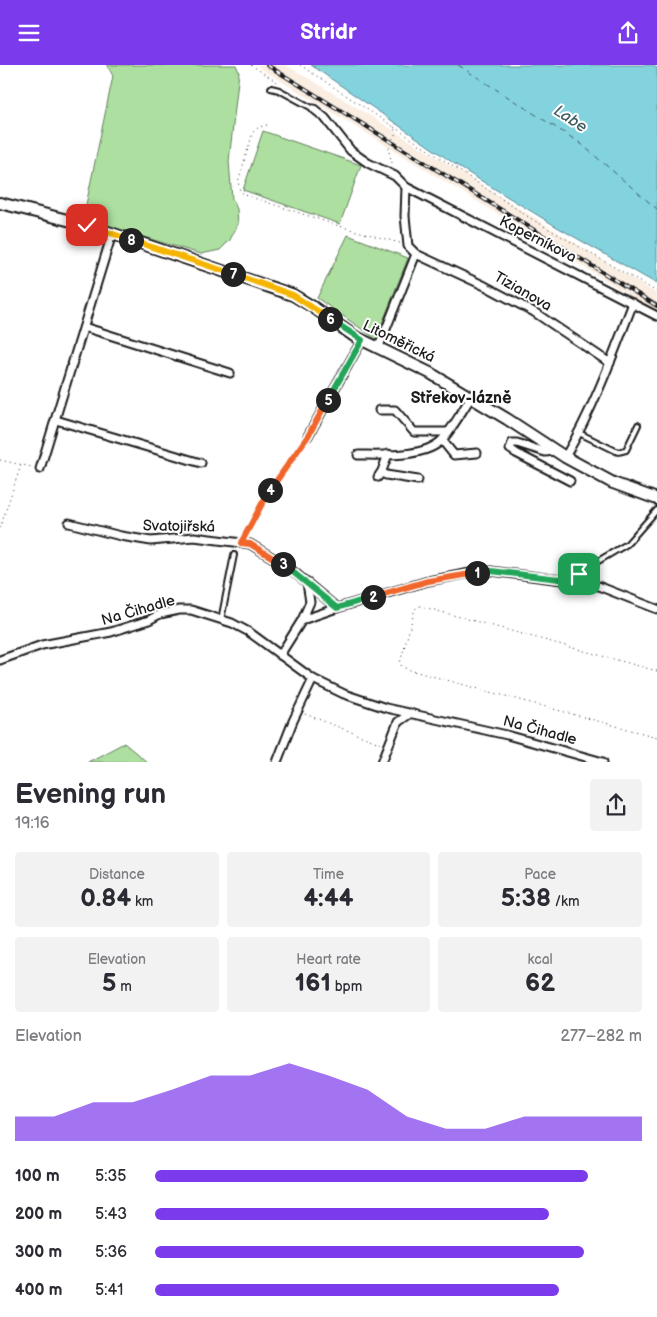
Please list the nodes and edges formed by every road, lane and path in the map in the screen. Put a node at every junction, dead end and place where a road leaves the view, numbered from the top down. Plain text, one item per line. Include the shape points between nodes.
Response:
1 (300, 65) edge
2 (270, 88) dead end
3 (314, 109) joint
4 (266, 125) dead end
5 (394, 127) junction
6 (395, 176) junction
7 (406, 187) junction
8 (0, 203) edge
9 (112, 234) junction
10 (408, 246) junction
11 (416, 254) junction
12 (657, 292) edge
13 (633, 303) junction
14 (657, 316) edge
15 (84, 327) junction
16 (362, 340) junction
17 (378, 349) junction
18 (610, 363) junction
19 (230, 373) dead end
20 (471, 397) junction
21 (380, 410) dead end
22 (56, 420) junction
23 (638, 425) dead end
24 (448, 432) junction
25 (579, 433) junction
26 (308, 436) joint
27 (442, 440) junction
28 (556, 451) junction
29 (477, 453) dead end
30 (388, 454) junction
31 (358, 455) dead end
32 (565, 457) junction
33 (0, 460) edge
34 (201, 463) dead end
35 (20, 465) junction
36 (40, 469) joint
37 (418, 480) dead end
38 (570, 481) dead end
39 (657, 499) edge
40 (657, 510) edge
41 (69, 523) dead end
42 (0, 528) edge
43 (241, 543) junction
44 (234, 555) dead end
45 (576, 581) junction
46 (307, 583) junction
47 (337, 608) junction
48 (657, 609) edge
49 (221, 620) junction
50 (302, 620) junction
51 (280, 655) junction
52 (0, 660) edge
53 (657, 671) edge
54 (313, 679) junction
55 (298, 711) junction
56 (411, 713) junction
57 (657, 737) edge
58 (388, 747) junction
59 (277, 762) edge
60 (382, 762) edge
61 (603, 762) edge

1 - 5 path
2 - 3 lane via 280,90
3 - 6 street, Koperníkova via 351,151
4 - 10 path via 253,132 238,182 240,191
5 - 6 path via 396,133 388,146 388,154
5 - 12 path via 530,217
6 - 7 street, Koperníkova
7 - 10 street
7 - 13 street, Koperníkova
8 - 9 main road, Litoměřická via 60,217
9 - 15 street
9 - 16 main road, Litoměřická via 293,295
10 - 11 street
11 - 17 street
11 - 18 street, Tizianova via 534,312
13 - 14 street, Koperníkova
13 - 18 street
15 - 19 street
15 - 22 street
16 - 17 main road, Litoměřická
16 - 26 street
17 - 20 main road, Litoměřická via 430,373
18 - 25 street
20 - 24 street
20 - 28 main road, Litoměřická
21 - 24 street via 394,410 414,432
22 - 34 street
22 - 36 street
23 - 25 lane via 626,450 618,452
24 - 27 street
25 - 32 street
26 - 43 path via 264,500
27 - 29 street via 454,455
27 - 30 street via 431,448
28 - 32 main road, Litoměřická
28 - 38 street via 517,443 512,443 510,449
30 - 31 street
30 - 37 street via 379,475
32 - 39 main road, Litoměřická via 613,483
33 - 35 path
35 - 36 path
35 - 42 path
40 - 45 lane via 627,544 583,570
41 - 43 street, Svatojiřská via 151,541 194,537
43 - 46 street, Svatojiřská via 250,544 288,567
44 - 49 lane
45 - 47 street via 491,571 470,573 428,581
45 - 48 street via 593,583
46 - 47 street, Svatojiřská
46 - 50 street via 310,602
47 - 50 street
49 - 51 street, Na Čihadle via 249,632
49 - 52 street, Na Čihadle via 179,610 111,632 42,645
50 - 51 street
51 - 54 street, Na Čihadle
53 - 57 path via 420,606 415,609 400,663 413,671
54 - 55 street
54 - 56 street, Na Čihadle via 386,708
55 - 58 path
55 - 59 street
56 - 58 street via 398,722
56 - 61 street, Na Čihadle
58 - 60 street

